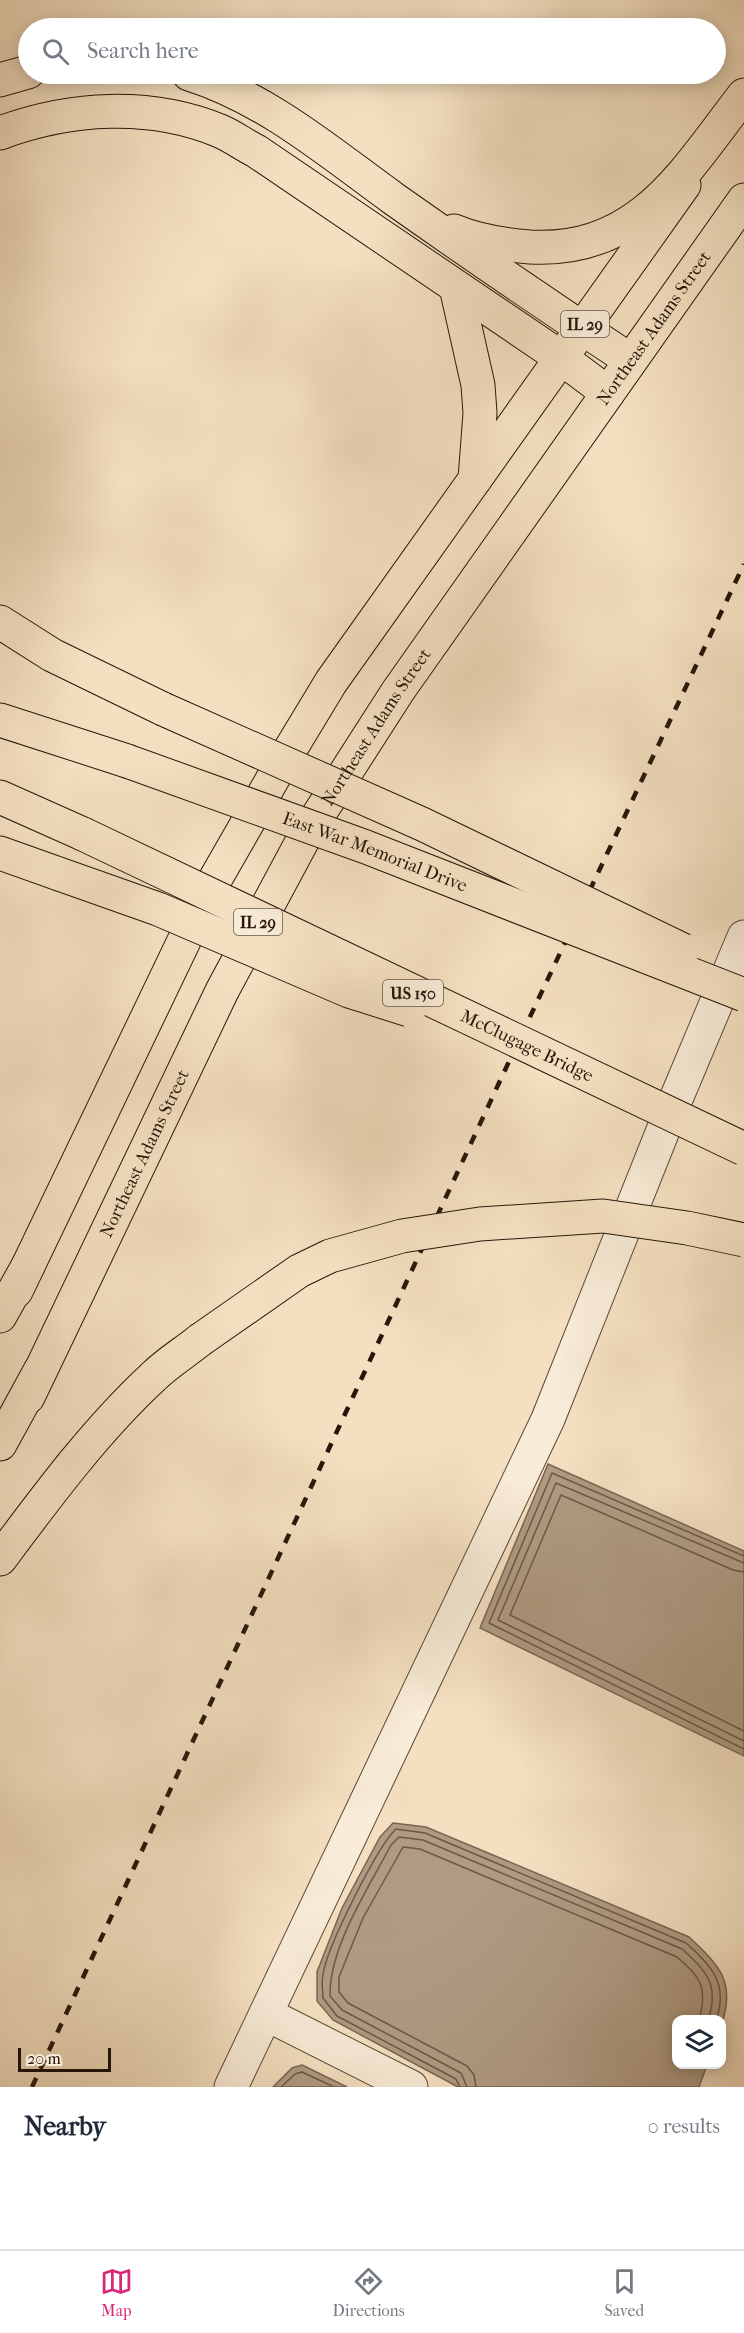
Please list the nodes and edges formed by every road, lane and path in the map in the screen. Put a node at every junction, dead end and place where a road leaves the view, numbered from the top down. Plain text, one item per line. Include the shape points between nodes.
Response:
1 (18, 75) edge
2 (0, 80) edge
3 (218, 84) edge
4 (744, 95) edge
5 (744, 100) edge
6 (0, 133) edge
7 (396, 200) junction
8 (744, 200) edge
9 (456, 287) junction
10 (582, 328) junction
11 (560, 357) junction
12 (630, 360) junction
13 (608, 393) junction
14 (475, 479) junction
15 (0, 622) edge
16 (0, 720) edge
17 (0, 797) edge
18 (0, 853) edge
19 (744, 938) edge
20 (744, 980) edge
21 (744, 996) edge
22 (533, 1051) junction
23 (744, 1149) edge
24 (744, 1240) edge
25 (28, 1266) junction
26 (0, 1316) edge
27 (0, 1325) edge
28 (40, 1371) junction
29 (0, 1444) edge
30 (0, 1459) edge
31 (0, 1559) edge
32 (266, 2014) junction
33 (231, 2087) edge
34 (411, 2087) edge

1 - 2 main road
3 - 7 main road via 256,102
4 - 7 main road via 651,207 625,227 582,244 528,247 473,238 435,223
5 - 10 main road, IL 29
6 - 9 main road via 86,111 144,112 221,131
7 - 10 main road
8 - 12 main road, Northeast Adams Street / IL 29
9 - 11 main road
9 - 14 main road via 478,385
10 - 11 main road, IL 29
10 - 12 main road
11 - 13 main road
11 - 14 main road, IL 29
12 - 13 main road, Northeast Adams Street / IL 29
13 - 28 main road, Northeast Adams Street / IL 29 via 398,691 305,836 222,991
14 - 25 main road, IL 29 via 332,682 217,877
15 - 20 main road, bridge via 52,655 163,709 422,824
16 - 21 main road, East War Memorial Drive, bridge via 127,761 399,860
17 - 22 main road, McClugage Bridge / US 150, bridge
18 - 22 main road, bridge via 158,909 349,991
19 - 32 lane via 548,1419
22 - 23 main road, McClugage Bridge / US 150, bridge
24 - 31 main road, bridge via 603,1216 480,1224 402,1236 330,1256 299,1271 170,1362 138,1392 55,1486
25 - 26 main road
25 - 27 main road, IL 29
28 - 29 main road
28 - 30 main road, Northeast Adams Street / IL 29
32 - 33 lane
32 - 34 lane

